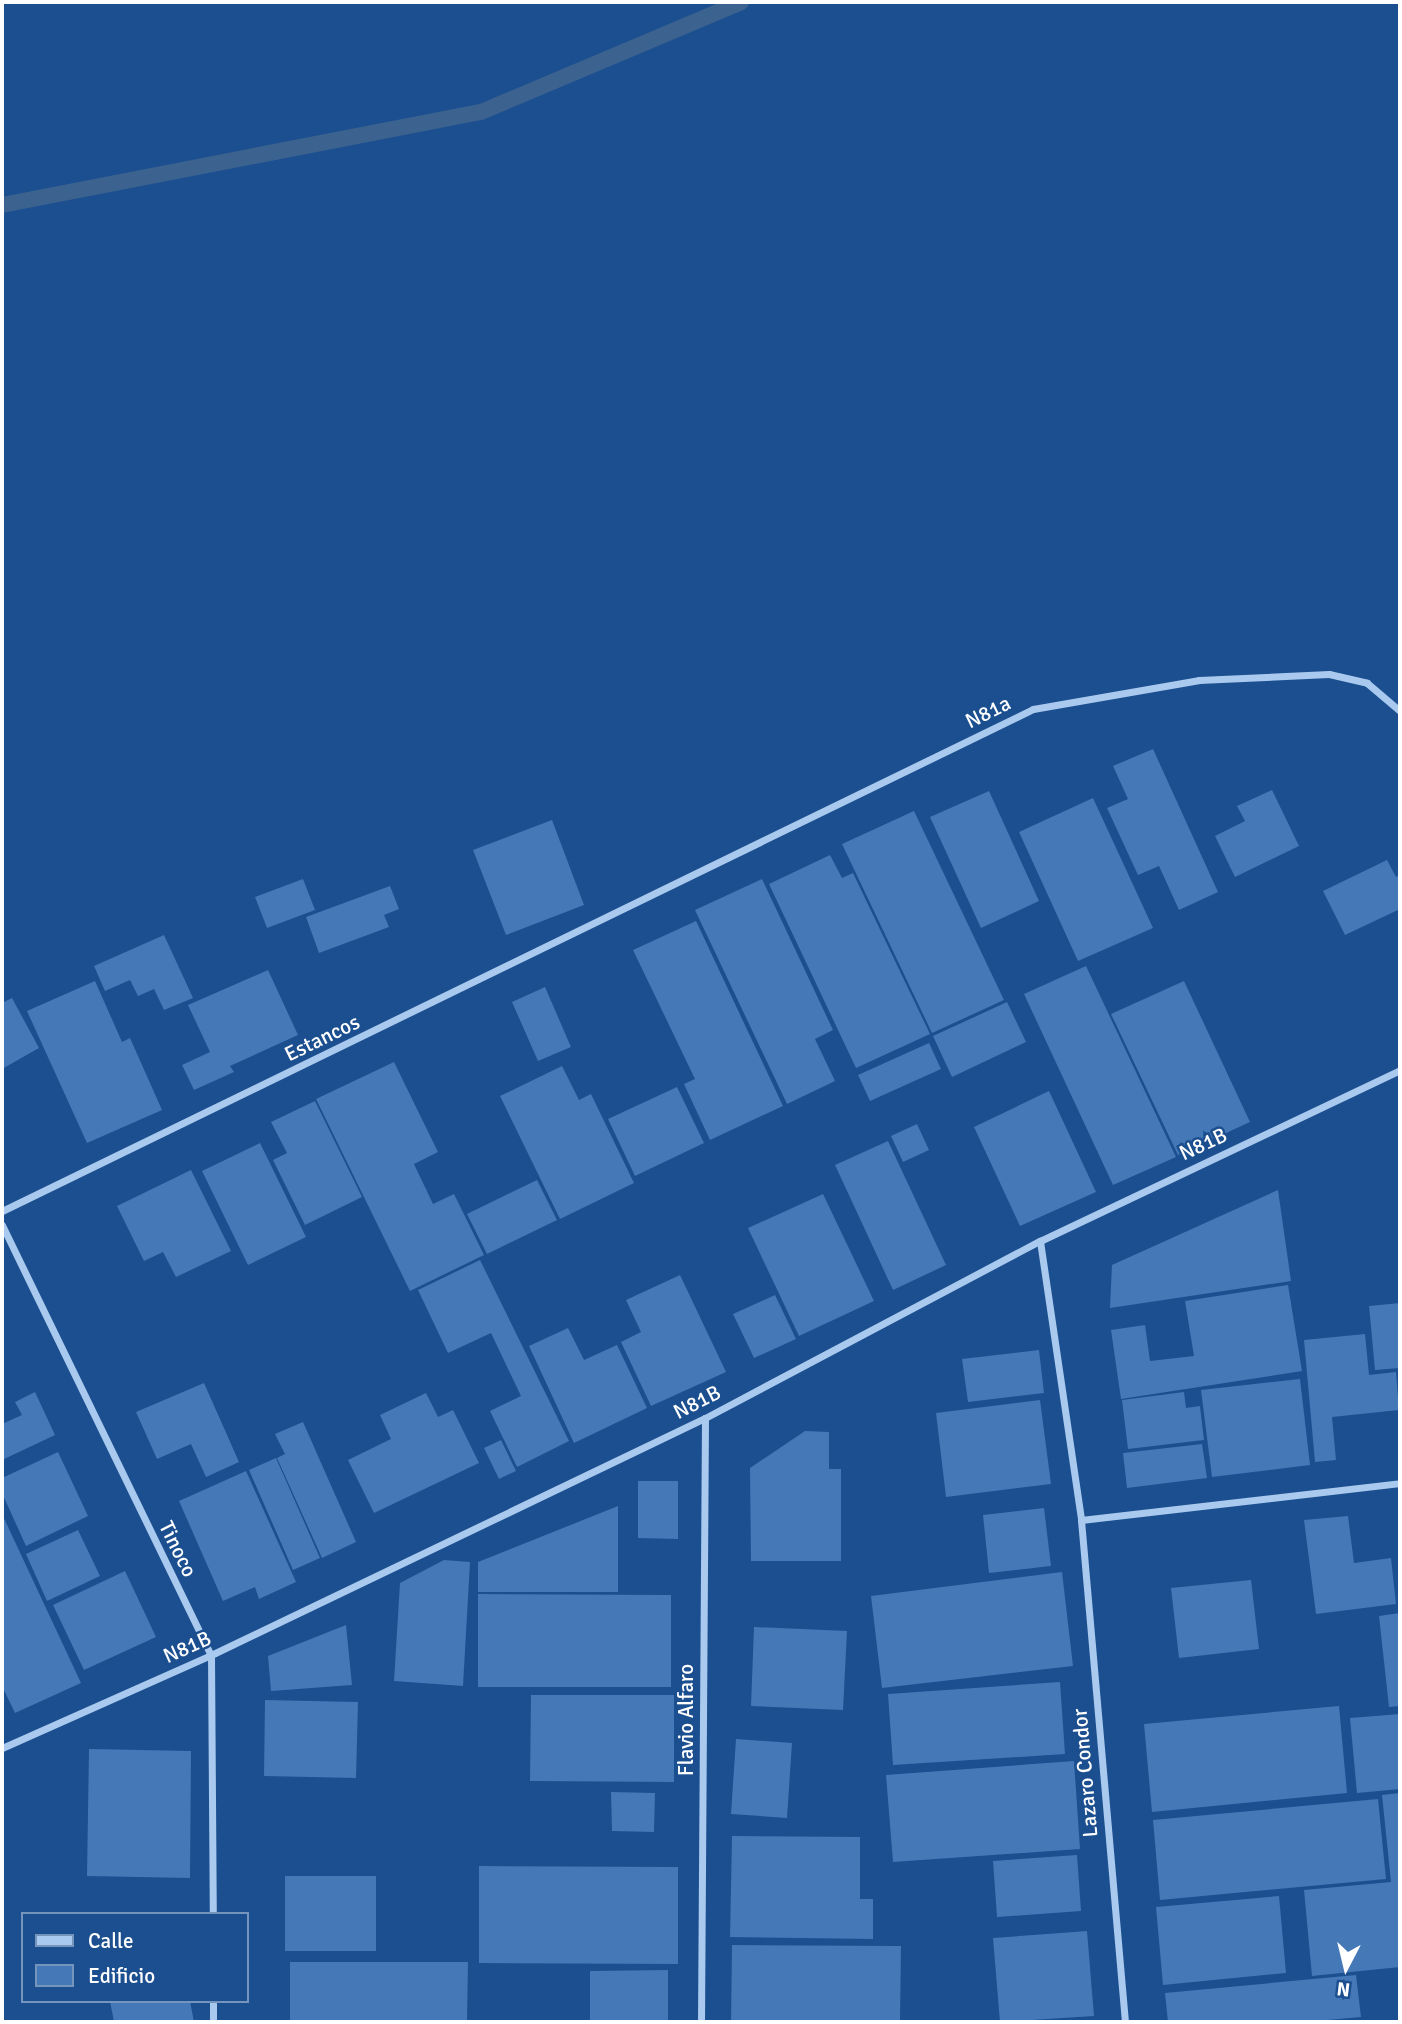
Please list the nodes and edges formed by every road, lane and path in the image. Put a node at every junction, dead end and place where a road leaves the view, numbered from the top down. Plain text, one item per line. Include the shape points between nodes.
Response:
1 (1400, 711) edge
2 (657, 896) joint
3 (1400, 1070) edge
4 (2, 1211) edge
5 (2, 1225) edge
6 (1040, 1241) junction
7 (705, 1418) junction
8 (1400, 1483) edge
9 (1081, 1520) junction
10 (211, 1656) junction
11 (2, 1748) edge
12 (213, 1912) edge
13 (213, 2003) edge
14 (213, 2022) edge
15 (702, 2022) edge
16 (1125, 2022) edge

1 - 2 street, N81a via 1367,683 1329,674 1199,680 1033,709
2 - 4 street, Estancos
3 - 6 street, N81B
5 - 10 street, Tinoco
6 - 7 street, N81B
6 - 9 street, Lazaro Condor
7 - 10 street, N81B
7 - 15 street, Flavio Alfaro
8 - 9 street
9 - 16 street, Lazaro Condor
10 - 11 street, N81B
10 - 12 street, Tinoco
13 - 14 street

